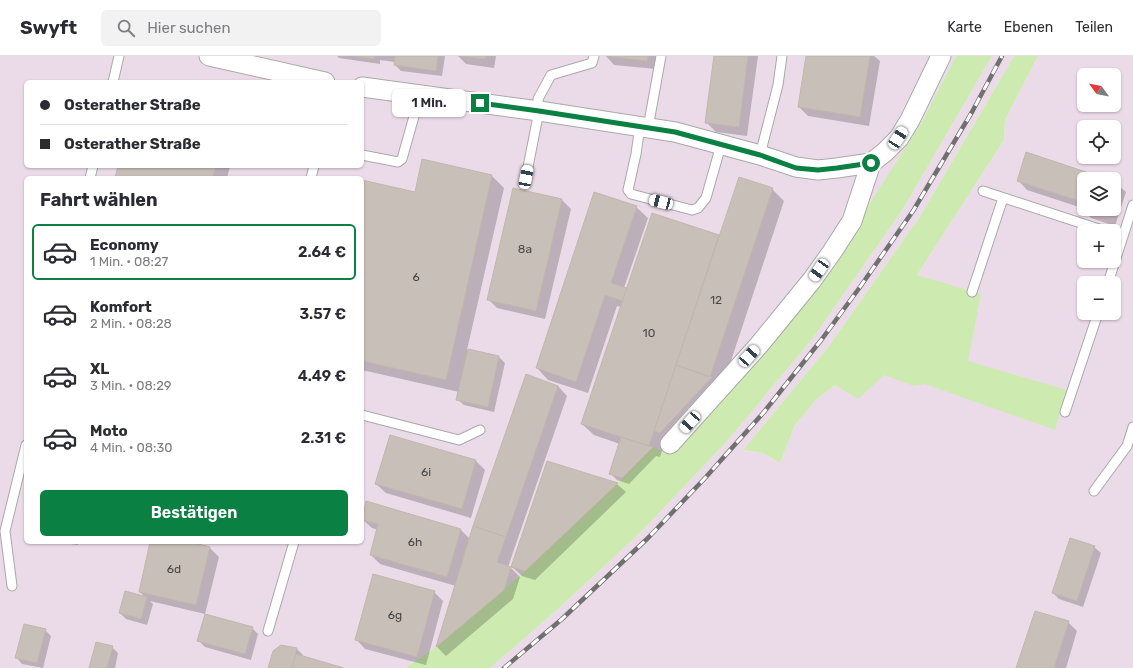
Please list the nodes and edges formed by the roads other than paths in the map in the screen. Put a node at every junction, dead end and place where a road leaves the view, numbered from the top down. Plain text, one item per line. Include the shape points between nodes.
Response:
1 (119, 56) edge
2 (209, 56) edge
3 (594, 56) edge
4 (661, 56) edge
5 (782, 56) edge
6 (942, 56) edge
7 (113, 80) edge
8 (316, 80) edge
9 (364, 87) edge
10 (420, 95) junction
11 (539, 111) junction
12 (644, 127) junction
13 (721, 145) junction
14 (364, 155) edge
15 (760, 155) junction
16 (871, 163) junction
17 (526, 177) dead end
18 (983, 191) dead end
19 (1003, 198) junction
20 (1133, 205) edge
21 (1083, 224) edge
22 (1121, 230) edge
23 (972, 292) dead end
24 (1096, 320) edge
25 (1065, 412) dead end
26 (364, 416) edge
27 (1133, 427) edge
28 (480, 430) dead end
29 (670, 444) dead end
30 (24, 453) edge
31 (1094, 491) dead end
32 (293, 544) edge
33 (12, 586) dead end
34 (268, 631) dead end

1 - 7 lane
2 - 8 street
3 - 11 lane via 592,63 551,75 538,99
4 - 12 lane via 650,114
5 - 15 lane via 778,85
6 - 16 street via 917,108 898,138
9 - 10 street
10 - 11 street
10 - 14 lane via 402,159 398,162
11 - 12 street
11 - 17 lane
12 - 13 street via 675,132
12 - 13 lane via 628,190 631,194 692,210 698,208 706,198
13 - 15 street
15 - 16 street via 796,168 818,170
16 - 29 street via 852,221 812,280 759,345
18 - 19 lane
19 - 21 lane
19 - 23 lane
20 - 22 lane
24 - 25 lane
26 - 28 lane via 459,440
27 - 31 lane via 1127,446
30 - 33 lane via 5,531
32 - 34 lane

